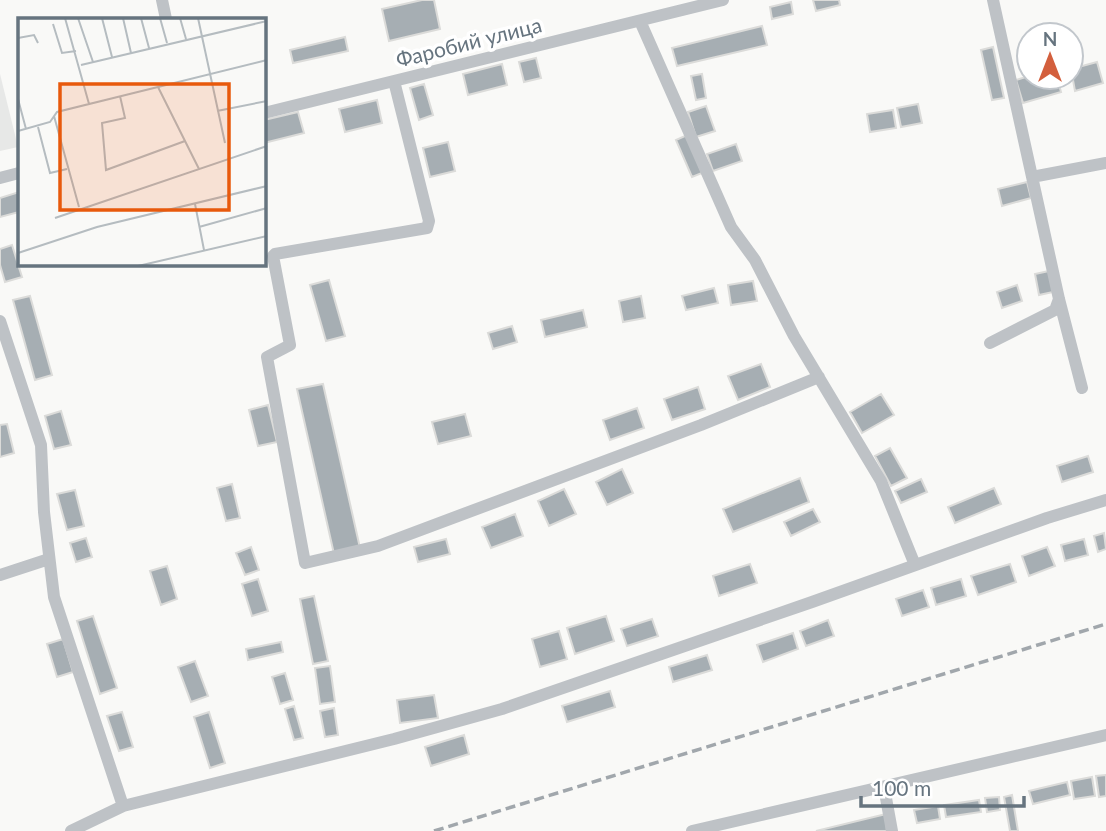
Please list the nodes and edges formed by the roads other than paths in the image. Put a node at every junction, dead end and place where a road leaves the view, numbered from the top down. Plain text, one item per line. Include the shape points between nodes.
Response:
1 (162, 0) edge
2 (723, 0) edge
3 (993, 0) edge
4 (166, 18) edge
5 (640, 20) junction
6 (394, 81) junction
7 (266, 113) edge
8 (1106, 163) edge
9 (18, 173) edge
10 (1032, 177) junction
11 (0, 178) edge
12 (1059, 299) junction
13 (0, 321) edge
14 (990, 343) dead end
15 (819, 377) junction
16 (1082, 388) dead end
17 (1106, 500) edge
18 (49, 559) junction
19 (915, 565) junction
20 (0, 575) edge
21 (1106, 735) edge
22 (884, 787) junction
23 (123, 806) junction
24 (71, 831) edge
25 (692, 831) edge
26 (892, 831) edge

1 - 4 street
2 - 5 street, Фаробий улица
3 - 10 street
5 - 6 street, Фаробий улица
5 - 15 street via 732,226
6 - 7 street, Фаробий улица
6 - 15 street via 427,228 273,256 290,345 267,357 305,563 378,546
8 - 10 street
9 - 11 street
10 - 12 street
12 - 14 street via 1055,310
12 - 16 street
13 - 18 street via 41,445
15 - 19 street via 881,481
17 - 19 street
18 - 20 street
18 - 23 street via 54,597
19 - 23 street via 502,709
21 - 22 street
22 - 25 street
22 - 26 street
23 - 24 street

